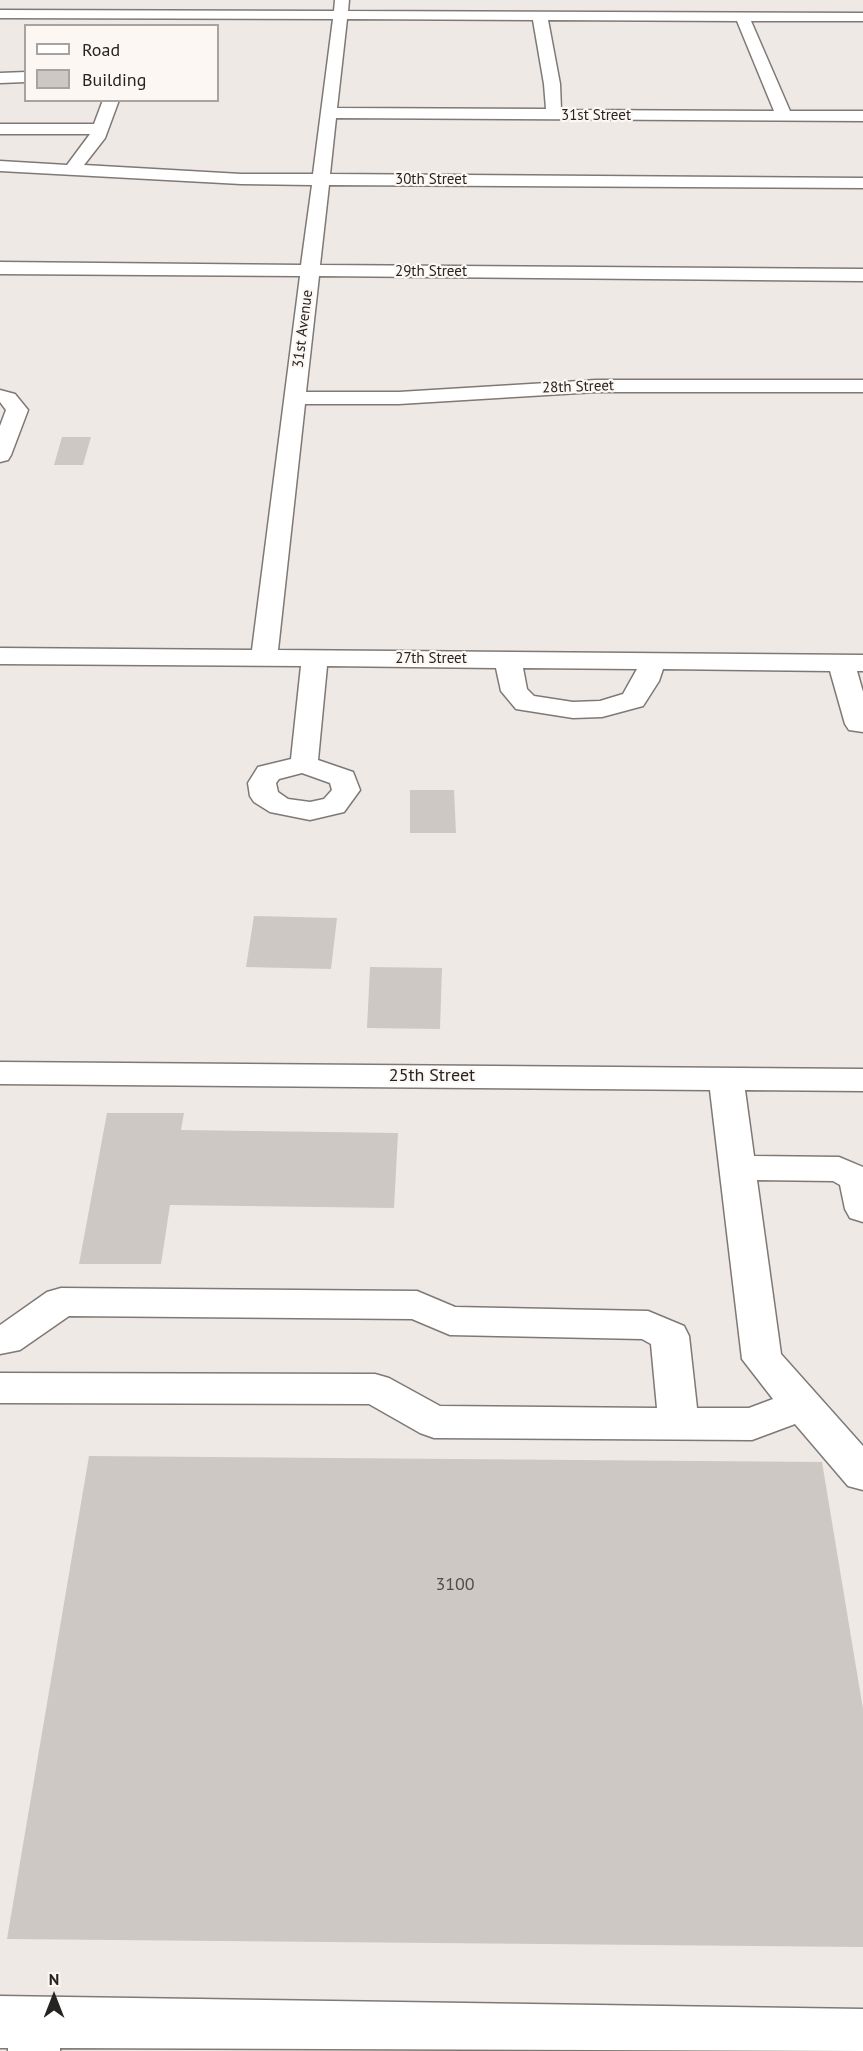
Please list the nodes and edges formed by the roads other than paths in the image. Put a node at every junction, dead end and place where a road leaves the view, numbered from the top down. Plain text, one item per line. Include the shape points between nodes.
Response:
1 (341, 8) edge
2 (0, 14) edge
3 (540, 17) junction
4 (742, 17) junction
5 (863, 17) edge
6 (24, 77) edge
7 (0, 78) edge
8 (110, 102) edge
9 (329, 114) junction
10 (554, 116) junction
11 (784, 116) junction
12 (863, 116) edge
13 (0, 129) edge
14 (100, 129) junction
15 (0, 166) edge
16 (72, 169) junction
17 (320, 179) junction
18 (863, 183) edge
19 (0, 268) edge
20 (310, 271) junction
21 (863, 275) edge
22 (863, 386) edge
23 (0, 396) edge
24 (294, 398) junction
25 (0, 455) edge
26 (0, 656) edge
27 (264, 658) junction
28 (315, 658) junction
29 (508, 660) junction
30 (653, 661) junction
31 (852, 663) edge
32 (863, 724) edge
33 (304, 764) dead end
34 (0, 1073) edge
35 (726, 1078) junction
36 (863, 1080) edge
37 (737, 1168) junction
38 (863, 1209) edge
39 (2, 1350) edge
40 (0, 1388) edge
41 (802, 1404) junction
42 (679, 1424) junction
43 (863, 1474) edge
44 (24, 2032) edge
45 (863, 2035) edge
46 (248, 2038) edge
47 (417, 2040) edge
48 (586, 2041) edge

1 - 2 street
1 - 3 street
1 - 9 street, 31st Avenue
3 - 4 street
3 - 10 street
4 - 5 street
4 - 11 street
6 - 7 street
8 - 14 street
9 - 10 street, 31st Street
9 - 17 street, 31st Avenue
10 - 11 street, 31st Street
11 - 12 street, 31st Street
13 - 14 street
14 - 16 street
15 - 16 street, 30th Street
16 - 17 street, 30th Street via 241,179
17 - 18 street, 30th Street
17 - 20 street, 31st Avenue
19 - 20 street, 29th Street
20 - 21 street, 29th Street
20 - 24 street, 31st Avenue
22 - 24 street, 28th Street via 596,386 399,398
23 - 25 street via 8,398 17,410
24 - 27 street, 31st Avenue
26 - 27 street, 27th Street
27 - 28 street, 27th Street
28 - 29 street, 27th Street
28 - 33 street
29 - 30 street, 27th Street
29 - 30 street via 514,692 526,703 573,710 633,700
30 - 31 street, 27th Street
31 - 32 street via 859,724
34 - 35 street, 25th Street
35 - 36 street, 25th Street
35 - 37 street
37 - 38 street via 839,1169 857,1179
37 - 41 street via 762,1359
39 - 42 street via 61,1302 417,1305 450,1322 648,1325 670,1336
40 - 42 street via 375,1389 434,1422
41 - 42 street via 752,1424
41 - 43 street
44 - 46 street
45 - 48 street
46 - 47 street
47 - 48 street

